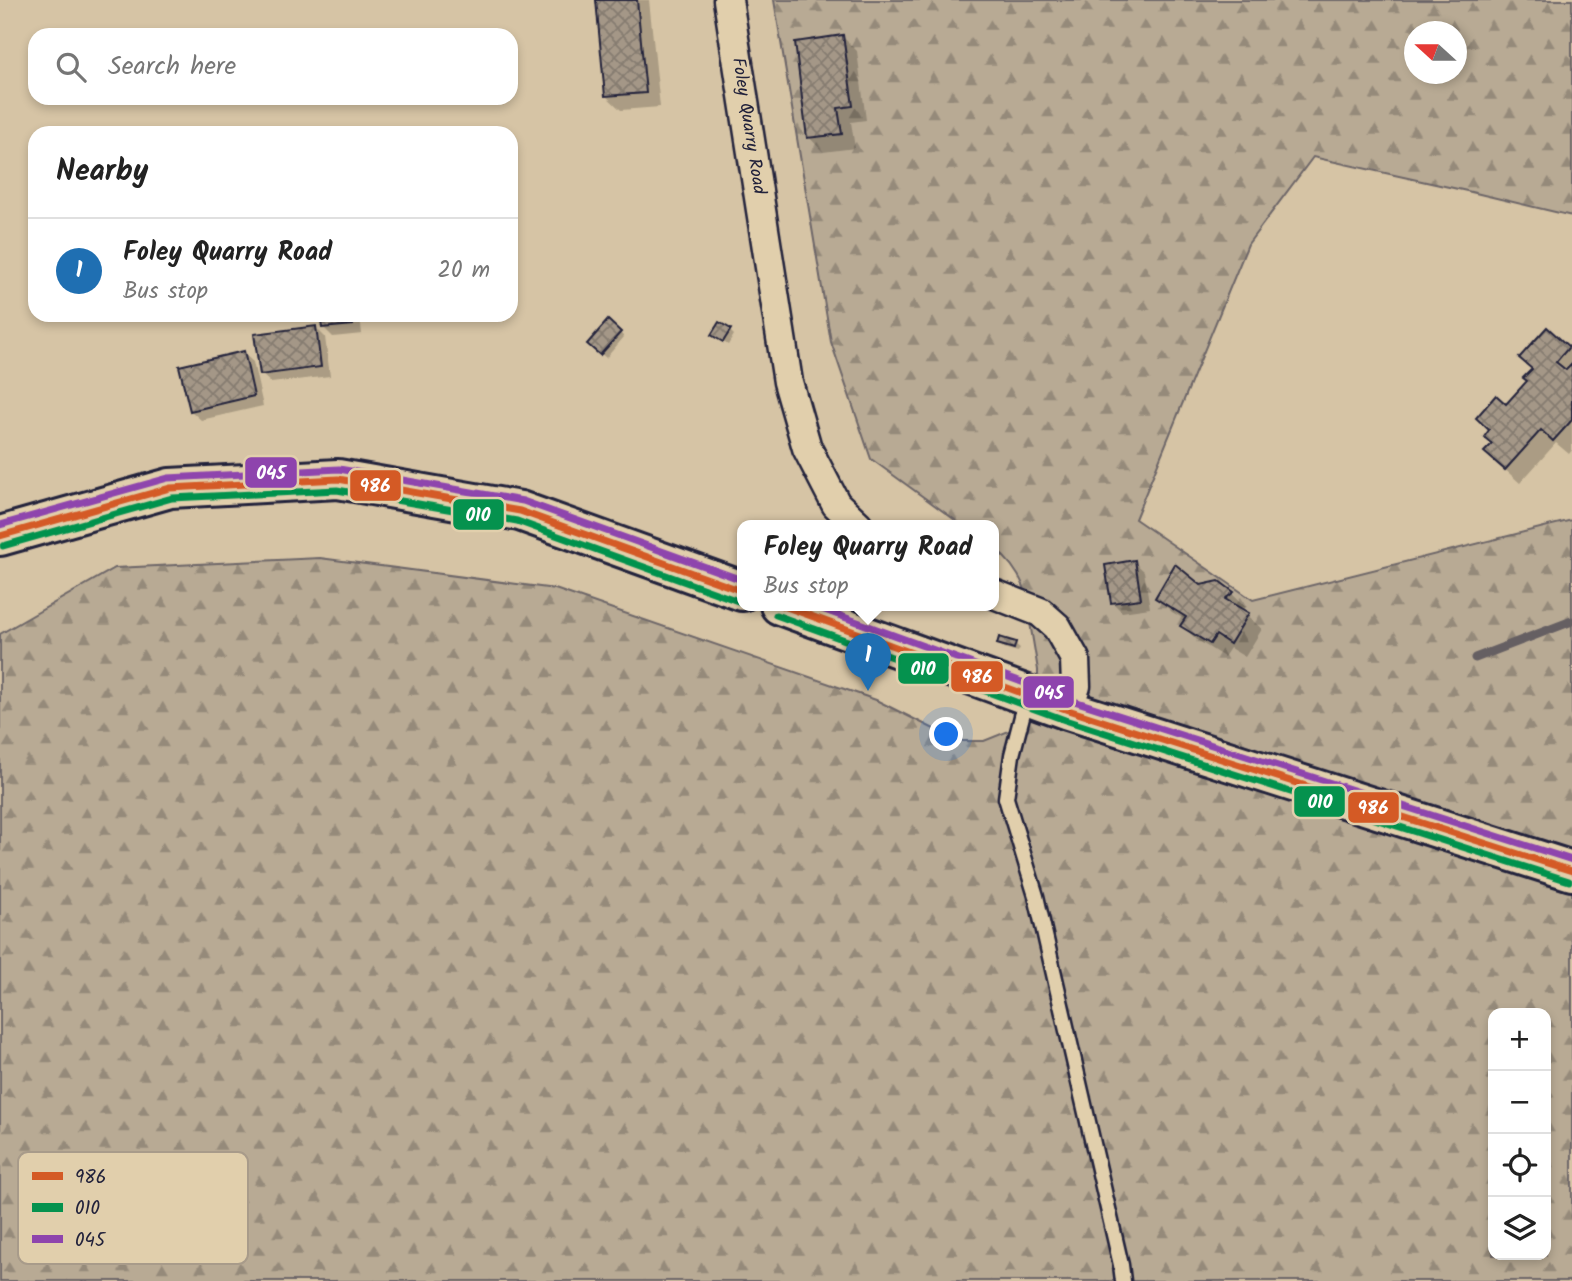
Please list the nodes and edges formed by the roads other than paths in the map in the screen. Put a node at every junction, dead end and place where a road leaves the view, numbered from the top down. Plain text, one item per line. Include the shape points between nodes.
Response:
1 (728, 0) edge
2 (853, 520) edge
3 (0, 536) edge
4 (737, 589) edge
5 (999, 596) edge
6 (797, 611) edge
7 (1028, 695) junction
8 (1068, 710) junction
9 (1572, 871) edge
10 (1123, 1281) edge

1 - 2 street, Foley Quarry Road via 788,382 807,448 836,504
3 - 4 main road via 170,488 338,479 520,510
5 - 8 street via 1040,612 1057,627 1075,659 1076,686
6 - 7 main road
7 - 8 main road
7 - 10 lane via 1006,798 1036,896
8 - 9 main road

